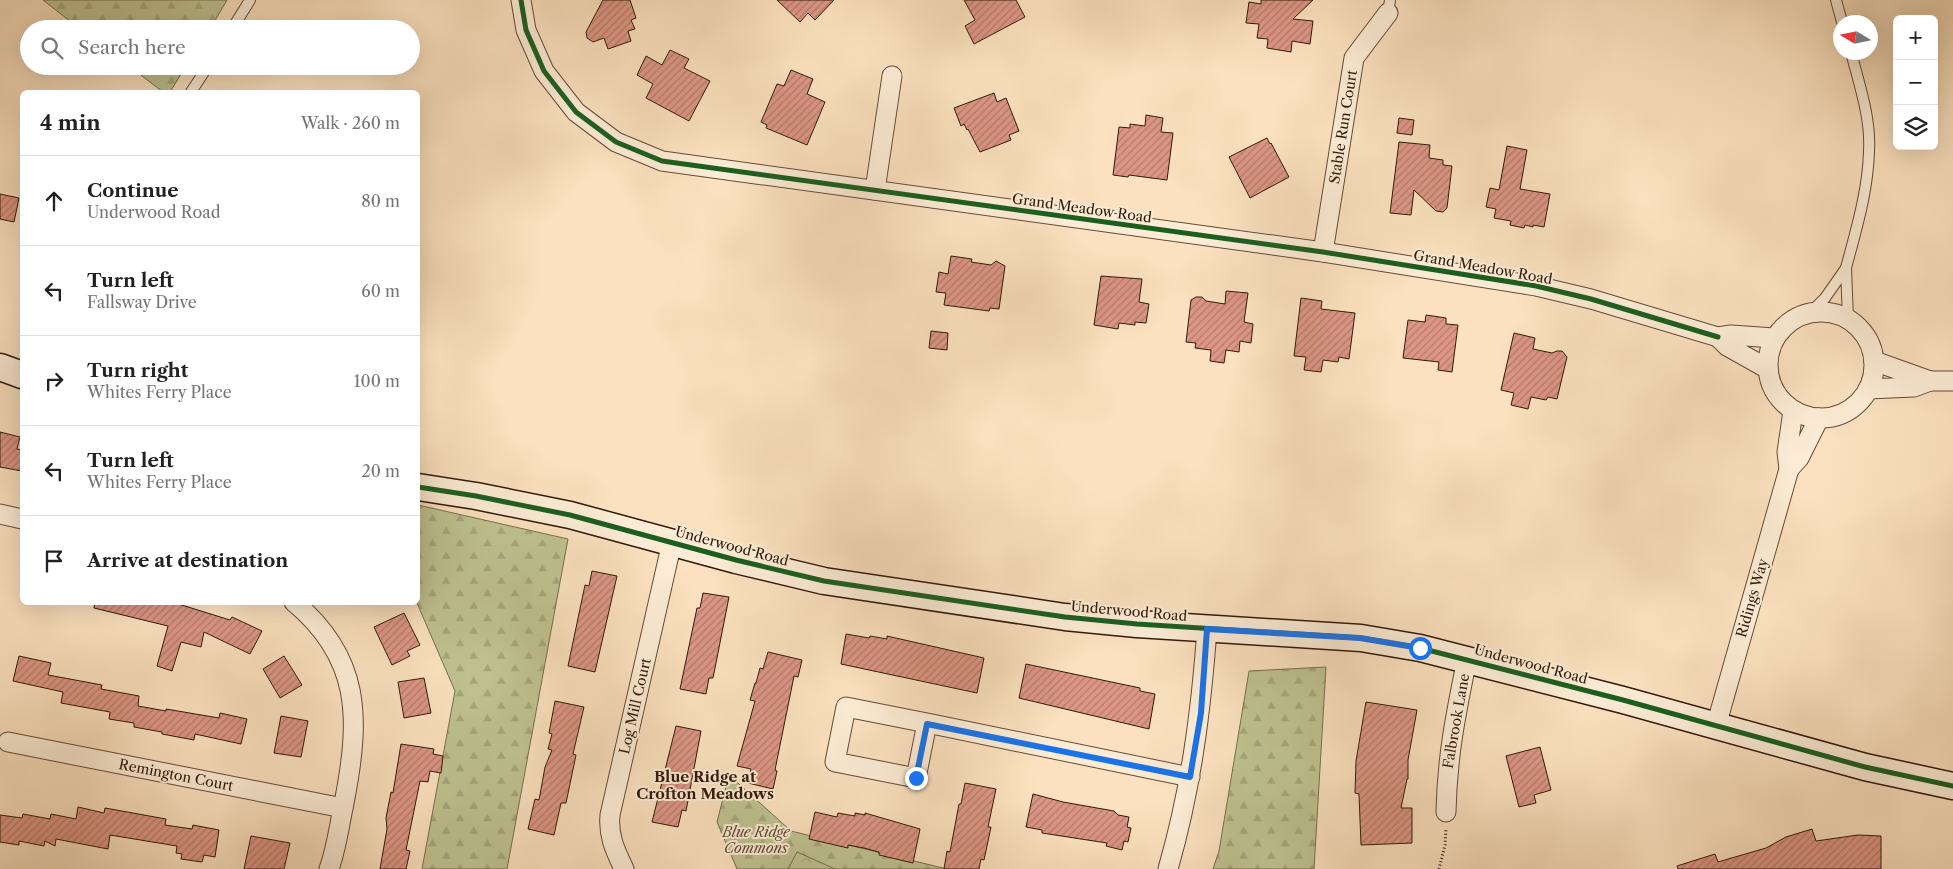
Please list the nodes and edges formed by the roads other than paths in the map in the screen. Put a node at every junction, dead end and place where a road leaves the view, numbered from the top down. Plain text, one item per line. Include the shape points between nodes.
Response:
1 (250, 0) edge
2 (521, 0) edge
3 (1836, 0) edge
4 (1389, 6) edge
5 (1840, 15) edge
6 (238, 20) edge
7 (1852, 60) edge
8 (202, 75) edge
9 (892, 76) dead end
10 (193, 90) edge
11 (875, 190) junction
12 (1323, 252) junction
13 (1846, 268) junction
14 (1811, 312) junction
15 (1848, 319) junction
16 (1718, 337) junction
17 (1774, 338) junction
18 (1874, 361) junction
19 (0, 367) edge
20 (1768, 369) junction
21 (20, 374) edge
22 (1930, 381) junction
23 (1953, 381) edge
24 (1868, 389) junction
25 (1793, 411) junction
26 (1820, 418) junction
27 (1789, 469) junction
28 (420, 487) edge
29 (0, 514) edge
30 (20, 519) edge
31 (672, 542) junction
32 (297, 605) edge
33 (1207, 629) junction
34 (1467, 659) junction
35 (927, 724) junction
36 (1716, 726) junction
37 (8, 742) dead end
38 (1190, 777) junction
39 (1953, 786) edge
40 (343, 808) junction
41 (1446, 812) road end
42 (329, 869) edge
43 (624, 869) edge
44 (1168, 869) edge

1 - 6 lane
2 - 11 street, Grand Meadow Road via 526,30 544,70 576,112 616,142 662,161
3 - 5 lane
4 - 12 street, Stable Run Court via 1354,58
7 - 13 lane via 1867,118 1870,150 1862,207
8 - 10 lane
9 - 11 street
11 - 12 street, Grand Meadow Road
12 - 16 street, Grand Meadow Road via 1536,286
13 - 14 lane
13 - 15 lane
14 - 15 street via 1825,311
14 - 17 street via 1785,324
15 - 18 street via 1866,337
16 - 17 street, Grand Meadow Road
16 - 20 street, Grand Meadow Road via 1727,346
17 - 20 street
18 - 22 street
18 - 24 street
19 - 21 street
20 - 25 street via 1773,390
22 - 23 street
22 - 24 street via 1914,387
24 - 26 street via 1856,406 1845,413
25 - 26 street
25 - 27 street, Ridings Way via 1787,452
26 - 27 street, Ridings Way
27 - 36 street, Ridings Way
28 - 31 street, Underwood Road via 546,510
29 - 30 street
31 - 33 street, Underwood Road via 834,582 1066,617
31 - 43 street, Log Mill Court via 610,815 608,830
32 - 40 street via 327,636 341,658 349,686 354,719 353,754
33 - 34 street, Underwood Road via 1360,638
33 - 38 street via 1201,713
34 - 36 street, Underwood Road
34 - 41 street, Falbrook Lane via 1449,754
35 - 35 street via 916,778 835,762 846,707
35 - 38 street
36 - 39 street, Underwood Road via 1865,767
37 - 40 street, Remington Court
38 - 44 street
40 - 42 street

